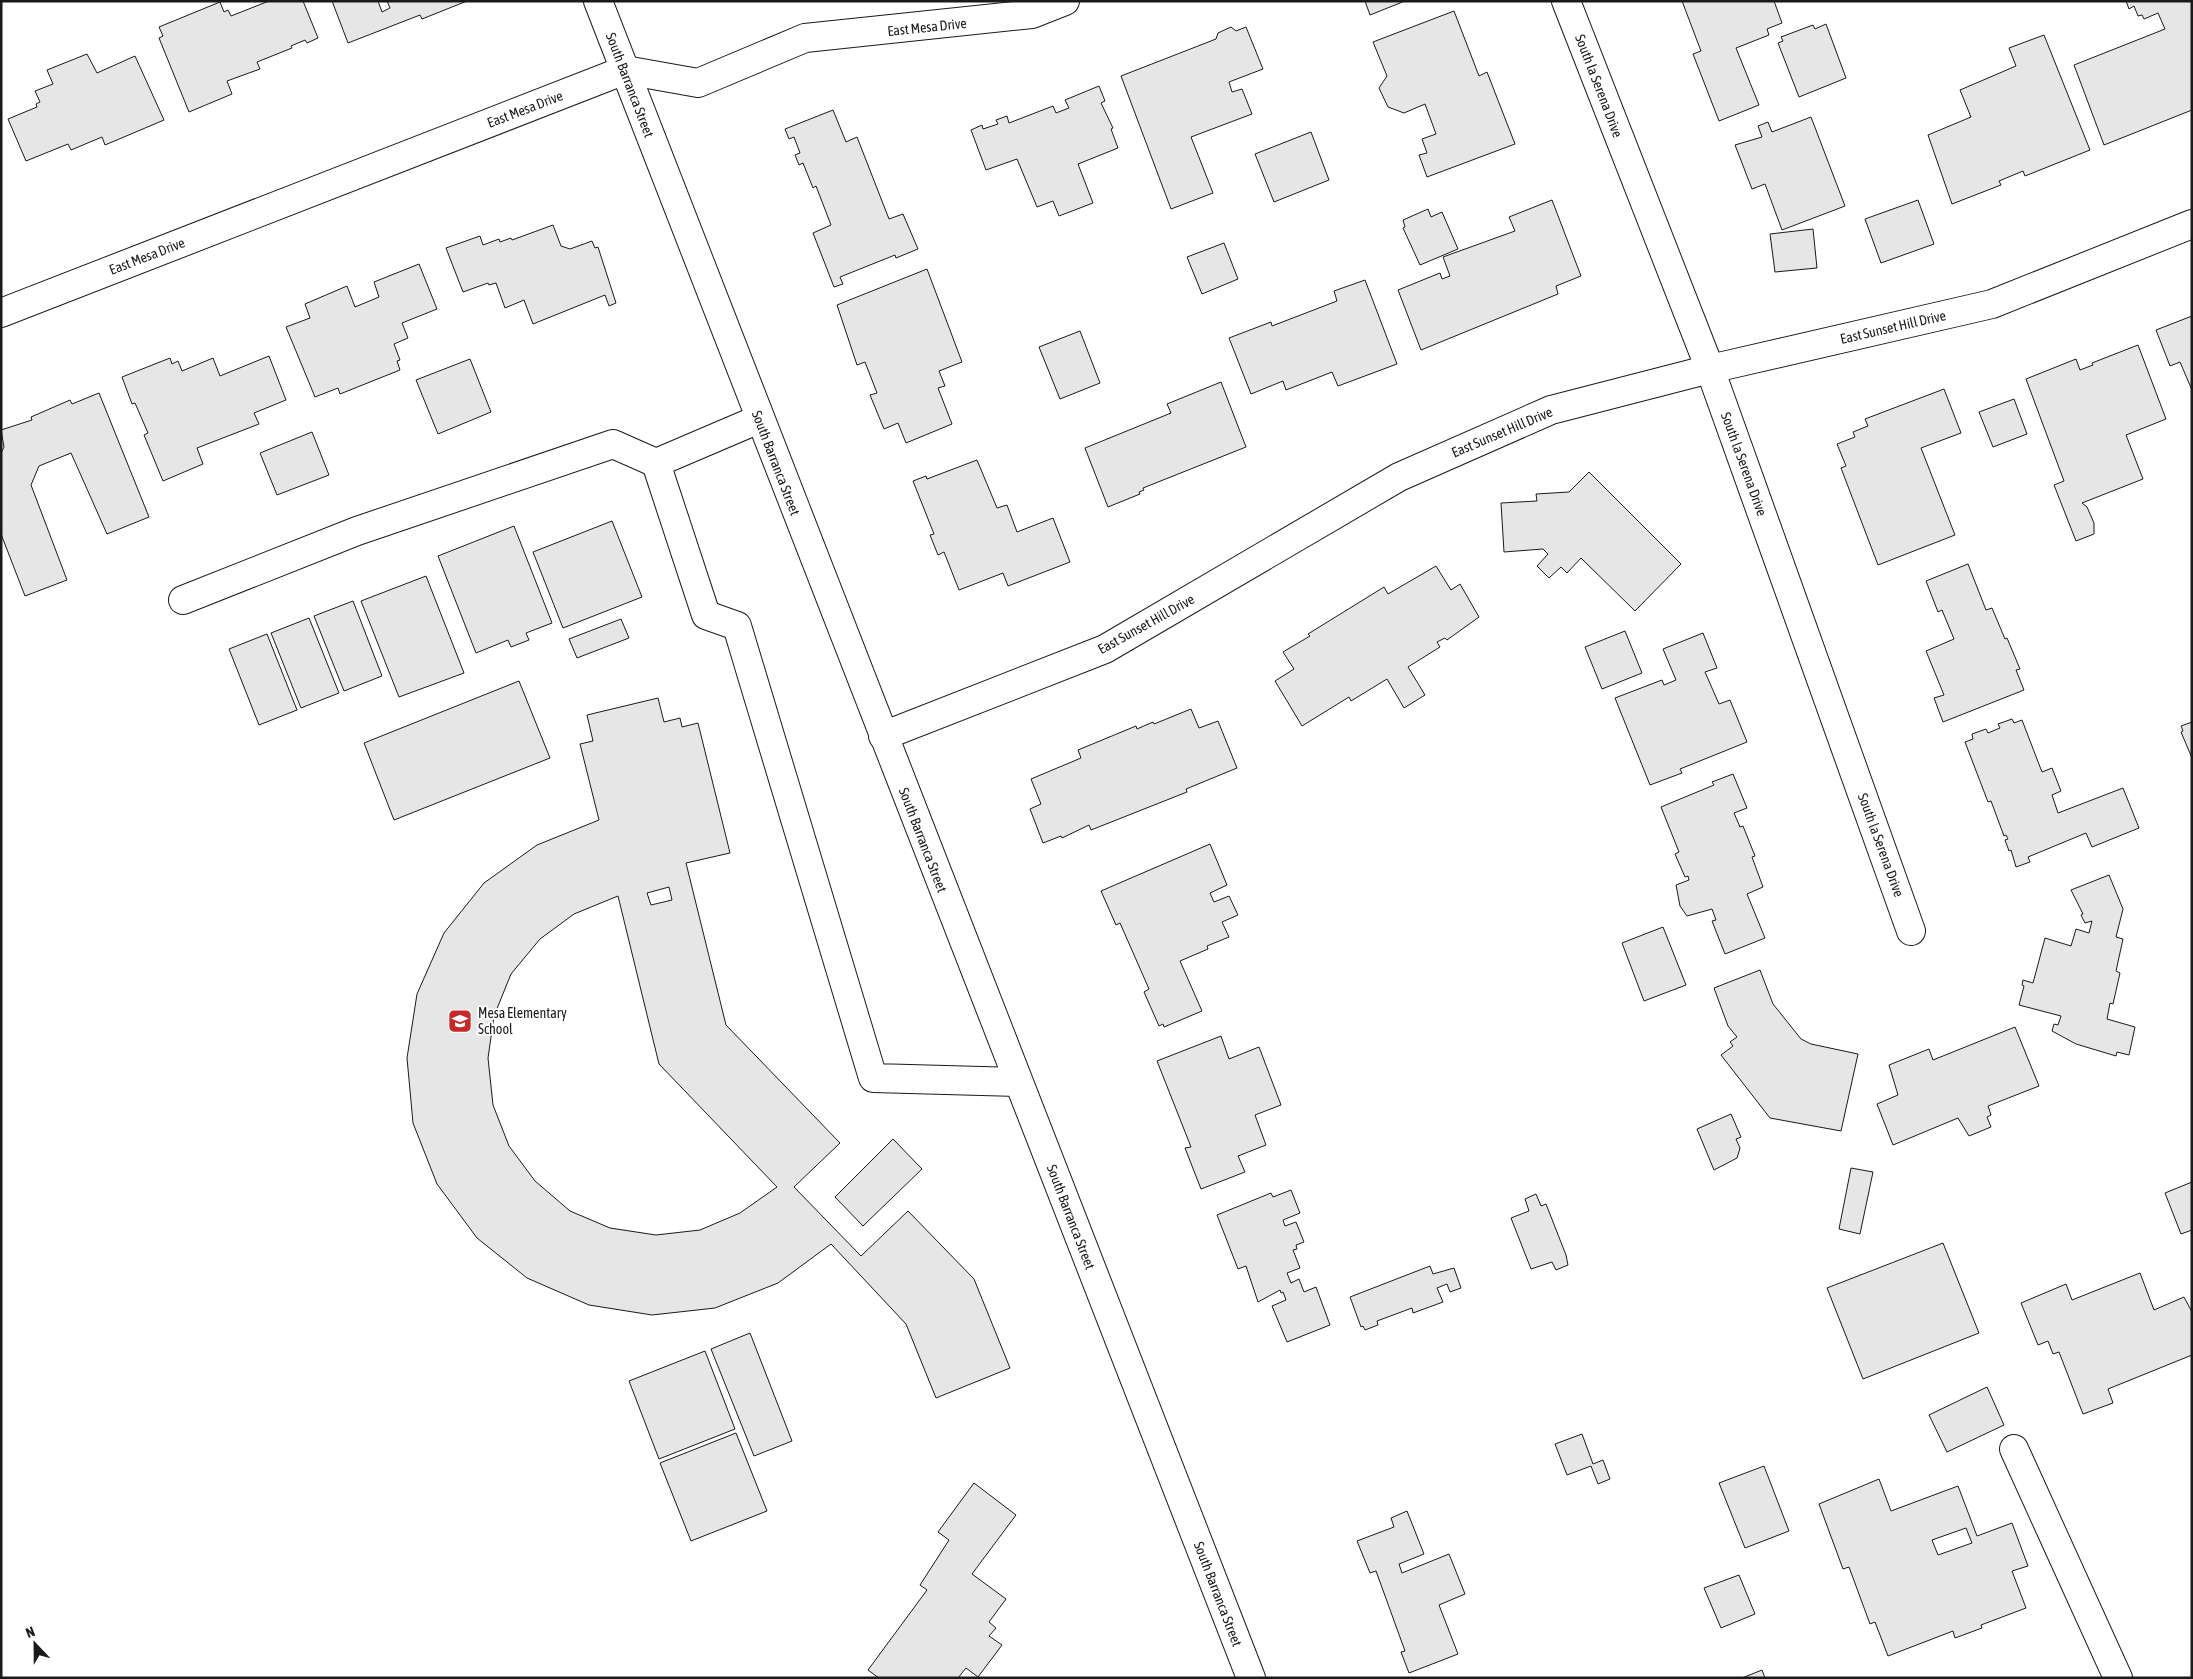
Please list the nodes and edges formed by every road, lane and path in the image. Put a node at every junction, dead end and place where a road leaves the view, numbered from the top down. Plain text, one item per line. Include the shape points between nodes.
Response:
1 (598, 1) edge
2 (1065, 1) edge
3 (1566, 1) edge
4 (625, 70) junction
5 (2192, 224) edge
6 (1, 312) edge
7 (1710, 369) junction
8 (759, 419) junction
9 (656, 463) junction
10 (183, 600) dead end
11 (883, 736) junction
12 (1911, 931) dead end
13 (1018, 1082) junction
14 (2014, 1449) dead end
15 (1251, 1678) edge
16 (2118, 1678) edge

1 - 4 street, South Barranca Street
2 - 4 street, East Mesa Drive via 1032,14 805,38 698,83
3 - 7 street, South la Serena Drive
4 - 6 street, East Mesa Drive
4 - 8 street, South Barranca Street
5 - 7 street, East Sunset Hill Drive via 1992,304
7 - 11 street, East Sunset Hill Drive via 1551,410 1453,453 1400,477 1105,649
7 - 12 street, South la Serena Drive
8 - 9 street
8 - 11 street, South Barranca Street
9 - 10 street via 613,444 357,531
9 - 13 street via 706,615 737,626 873,1078
11 - 13 street, South Barranca Street
13 - 15 street, South Barranca Street
14 - 16 street

